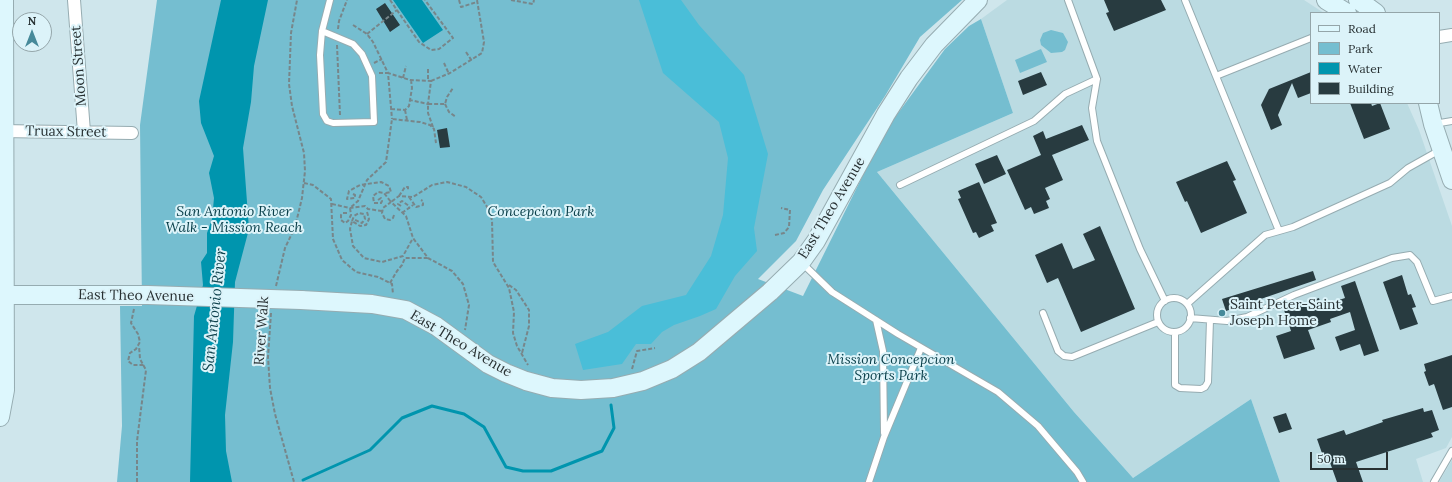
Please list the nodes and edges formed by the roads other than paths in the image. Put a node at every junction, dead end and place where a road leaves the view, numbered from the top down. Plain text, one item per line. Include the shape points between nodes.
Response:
1 (4, 0) edge
2 (74, 0) edge
3 (330, 0) edge
4 (978, 0) edge
5 (1068, 0) edge
6 (1185, 0) edge
7 (1358, 0) edge
8 (1375, 12) edge
9 (322, 31) junction
10 (1452, 36) edge
11 (1440, 37) edge
12 (1310, 38) edge
13 (1216, 76) junction
14 (1097, 79) junction
15 (1423, 104) edge
16 (1428, 104) edge
17 (1452, 121) edge
18 (1433, 124) junction
19 (2, 131) edge
20 (84, 132) junction
21 (132, 132) dead end
22 (1442, 150) junction
23 (1452, 180) edge
24 (900, 186) dead end
25 (1279, 231) junction
26 (801, 262) junction
27 (3, 295) edge
28 (1452, 296) edge
29 (1164, 301) junction
30 (1187, 304) junction
31 (1043, 313) dead end
32 (1190, 318) junction
33 (876, 320) junction
34 (1210, 320) junction
35 (1158, 322) junction
36 (1175, 332) junction
37 (921, 348) junction
38 (0, 417) edge
39 (884, 437) junction
40 (1452, 451) edge
41 (869, 482) edge
42 (1084, 482) edge
43 (1434, 482) edge

1 - 19 street
2 - 20 street, Moon Street
3 - 9 lane
4 - 26 street, East Theo Avenue via 934,45 909,78 886,114 816,241
5 - 14 lane
6 - 13 lane
7 - 8 street
9 - 9 lane via 320,55 323,114 327,121 374,122 372,76 362,54 353,44
10 - 11 street
12 - 13 lane
13 - 25 lane
14 - 24 lane via 1065,94 1034,121
14 - 29 lane via 1092,108 1097,141 1140,249
15 - 18 street
16 - 18 street
17 - 18 lane
18 - 22 street
19 - 20 street, Truax Street
19 - 27 street
20 - 21 street, Truax Street
22 - 23 street
22 - 25 lane via 1408,168 1390,182
25 - 30 lane via 1265,235
26 - 27 street, East Theo Avenue, bridge via 699,352 679,365 643,381 613,388 574,390 552,388 526,381 488,364 452,336 420,316 391,307 301,300 148,295
26 - 33 lane via 832,292
27 - 38 street via 5,390
28 - 34 lane via 1434,301 1417,262 1410,254 1392,258 1294,295 1247,318
29 - 30 lane via 1172,298
29 - 35 lane via 1157,310
30 - 32 lane
31 - 35 lane via 1058,351 1064,356 1072,357
32 - 34 lane
32 - 36 lane via 1188,325
33 - 37 lane
33 - 39 lane via 883,351
34 - 36 lane via 1208,382 1201,389 1180,388 1175,385
35 - 36 lane via 1162,328
37 - 39 lane
37 - 42 lane via 1003,397 1038,426
39 - 41 lane
40 - 43 lane

